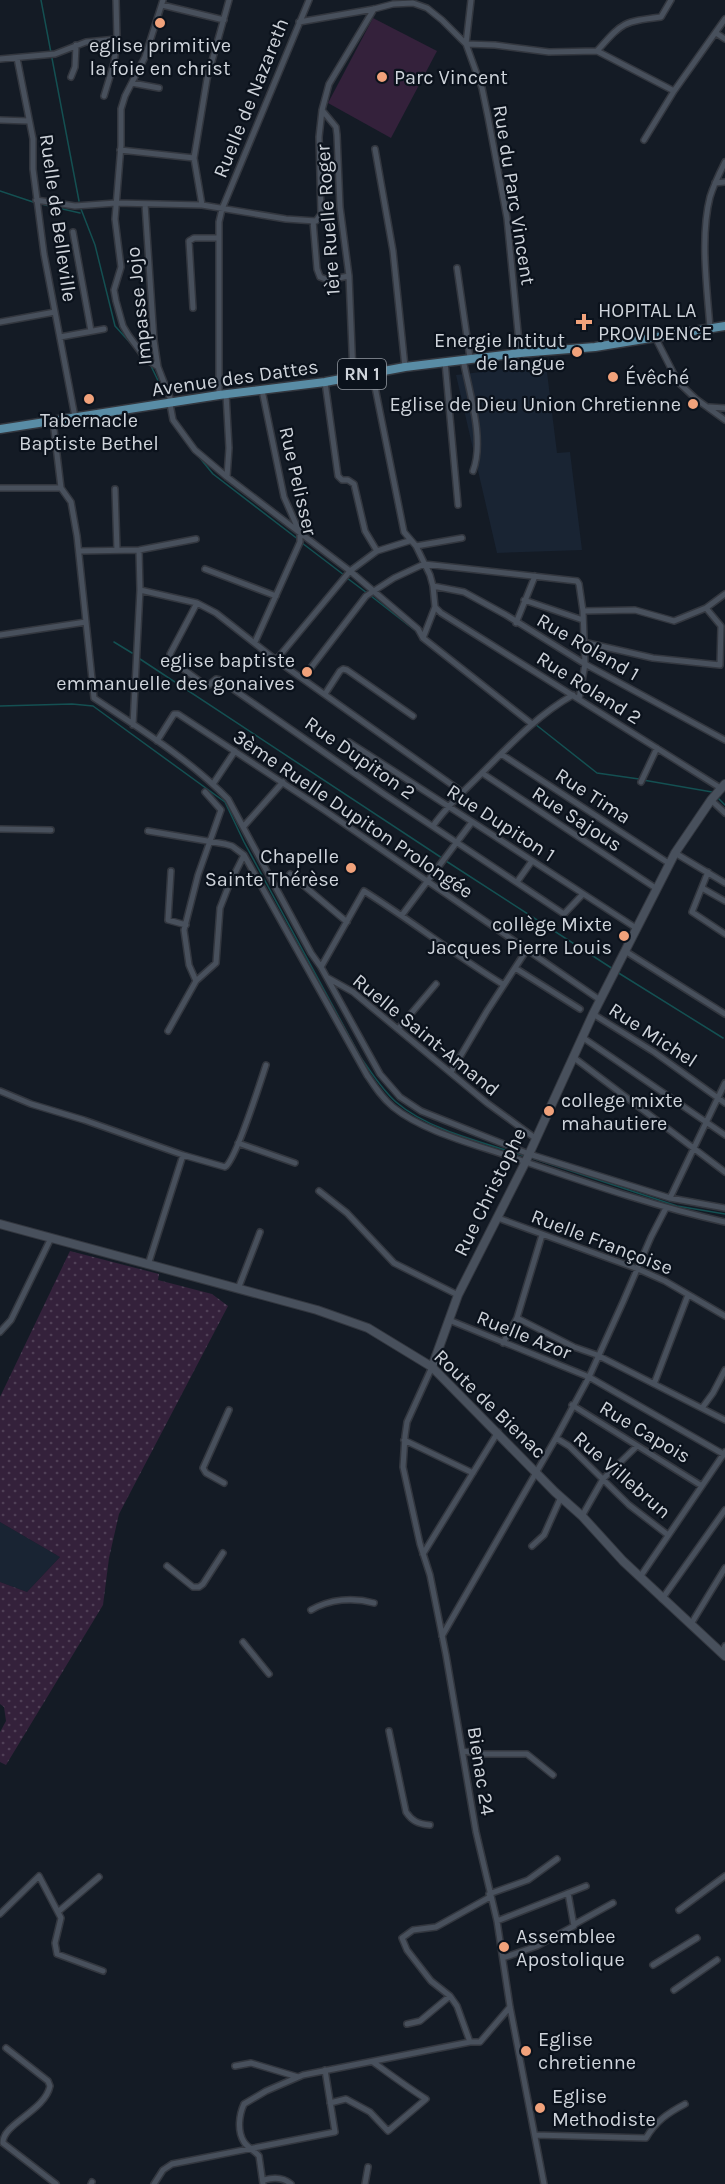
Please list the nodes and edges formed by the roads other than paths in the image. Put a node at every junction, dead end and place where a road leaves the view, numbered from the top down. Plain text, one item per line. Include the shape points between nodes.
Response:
1 (116, 0) edge
2 (229, 0) edge
3 (309, 0) edge
4 (471, 0) edge
5 (671, 0) edge
6 (162, 2) edge
7 (374, 9) junction
8 (725, 19) edge
9 (224, 20) junction
10 (299, 22) junction
11 (716, 33) junction
12 (117, 39) junction
13 (725, 39) edge
14 (466, 44) junction
15 (76, 45) junction
16 (597, 51) junction
17 (17, 58) junction
18 (0, 59) edge
19 (71, 77) dead end
20 (132, 83) junction
21 (159, 88) dead end
22 (674, 91) junction
23 (104, 96) dead end
24 (322, 110) junction
25 (0, 120) edge
26 (29, 121) junction
27 (644, 140) dead end
28 (375, 149) dead end
29 (120, 150) junction
30 (194, 158) junction
31 (725, 162) edge
32 (725, 182) edge
33 (715, 183) junction
34 (37, 202) junction
35 (116, 203) junction
36 (145, 204) junction
37 (202, 205) junction
38 (222, 209) junction
39 (313, 221) junction
40 (73, 232) dead end
41 (218, 238) junction
42 (457, 268) dead end
43 (349, 276) junction
44 (193, 308) dead end
45 (55, 312) junction
46 (0, 322) edge
47 (725, 326) edge
48 (710, 328) junction
49 (104, 329) dead end
50 (91, 331) junction
51 (60, 337) junction
52 (655, 337) junction
53 (520, 353) junction
54 (466, 359) junction
55 (445, 362) junction
56 (405, 367) junction
57 (158, 368) junction
58 (372, 372) junction
59 (353, 375) junction
60 (325, 382) junction
61 (262, 390) junction
62 (223, 395) junction
63 (171, 404) junction
64 (707, 407) junction
65 (725, 408) edge
66 (75, 417) junction
67 (725, 420) edge
68 (53, 421) junction
69 (0, 429) edge
70 (473, 471) dead end
71 (227, 477) junction
72 (0, 488) edge
73 (61, 488) junction
74 (115, 489) dead end
75 (458, 505) dead end
76 (300, 533) junction
77 (462, 538) dead end
78 (196, 539) dead end
79 (409, 541) junction
80 (416, 546) junction
81 (117, 550) junction
82 (139, 550) junction
83 (79, 551) junction
84 (377, 551) junction
85 (424, 564) junction
86 (205, 569) dead end
87 (350, 571) junction
88 (535, 576) junction
89 (434, 586) junction
90 (140, 590) junction
91 (373, 591) junction
92 (725, 594) edge
93 (276, 596) junction
94 (524, 600) junction
95 (197, 603) junction
96 (435, 607) junction
97 (706, 608) junction
98 (583, 611) junction
99 (583, 620) junction
100 (86, 622) junction
101 (516, 623) junction
102 (0, 635) edge
103 (423, 638) junction
104 (255, 642) junction
105 (583, 642) junction
106 (276, 660) junction
107 (585, 664) junction
108 (723, 665) edge
109 (303, 678) junction
110 (325, 694) junction
111 (573, 695) junction
112 (579, 699) junction
113 (413, 716) dead end
114 (533, 723) junction
115 (133, 724) junction
116 (725, 740) edge
117 (157, 741) junction
118 (349, 742) dead end
119 (657, 748) junction
120 (235, 751) junction
121 (501, 754) junction
122 (482, 773) junction
123 (642, 779) dead end
124 (283, 782) junction
125 (213, 784) junction
126 (723, 787) edge
127 (205, 792) dead end
128 (462, 792) junction
129 (711, 800) junction
130 (448, 806) junction
131 (725, 813) edge
132 (472, 822) junction
133 (244, 826) junction
134 (433, 826) junction
135 (0, 829) edge
136 (51, 830) dead end
137 (148, 831) dead end
138 (209, 841) junction
139 (457, 843) junction
140 (675, 854) junction
141 (244, 855) junction
142 (532, 861) junction
143 (670, 864) junction
144 (171, 871) dead end
145 (708, 872) junction
146 (290, 874) dead end
147 (517, 882) junction
148 (427, 883) junction
149 (725, 883) edge
150 (702, 888) junction
151 (657, 889) junction
152 (583, 894) junction
153 (725, 901) edge
154 (402, 915) junction
155 (347, 922) junction
156 (186, 925) junction
157 (636, 928) junction
158 (725, 934) edge
159 (526, 951) junction
160 (625, 951) junction
161 (321, 967) junction
162 (515, 968) junction
163 (327, 978) junction
164 (196, 981) junction
165 (436, 984) dead end
166 (504, 985) junction
167 (600, 1000) junction
168 (580, 1009) dead end
169 (593, 1014) junction
170 (725, 1014) edge
171 (398, 1029) junction
172 (168, 1031) dead end
173 (582, 1037) junction
174 (573, 1057) junction
175 (266, 1065) dead end
176 (451, 1072) junction
177 (725, 1083) edge
178 (0, 1091) edge
179 (718, 1097) junction
180 (725, 1102) edge
181 (706, 1122) junction
182 (725, 1135) edge
183 (535, 1138) junction
184 (238, 1143) junction
185 (694, 1149) junction
186 (529, 1154) junction
187 (183, 1155) junction
188 (295, 1162) dead end
189 (525, 1163) junction
190 (725, 1172) edge
191 (320, 1191) dead end
192 (670, 1198) junction
193 (666, 1208) junction
194 (725, 1208) edge
195 (498, 1218) junction
196 (725, 1222) edge
197 (0, 1224) edge
198 (260, 1232) dead end
199 (542, 1235) junction
200 (51, 1238) junction
201 (148, 1265) junction
202 (638, 1269) junction
203 (238, 1289) junction
204 (458, 1295) junction
205 (688, 1295) junction
206 (725, 1316) edge
207 (517, 1318) junction
208 (448, 1320) junction
209 (0, 1332) edge
210 (503, 1344) junction
211 (597, 1355) junction
212 (432, 1367) junction
213 (725, 1371) edge
214 (589, 1377) junction
215 (654, 1384) junction
216 (572, 1405) junction
217 (702, 1408) junction
218 (229, 1410) dead end
219 (725, 1420) edge
220 (498, 1432) junction
221 (556, 1438) junction
222 (404, 1440) junction
223 (637, 1446) junction
224 (725, 1454) edge
225 (537, 1472) junction
226 (472, 1473) junction
227 (603, 1479) junction
228 (224, 1483) dead end
229 (702, 1486) junction
230 (561, 1497) junction
231 (725, 1510) edge
232 (582, 1516) junction
233 (668, 1535) junction
234 (532, 1546) dead end
235 (223, 1554) dead end
236 (423, 1554) junction
237 (167, 1566) dead end
238 (725, 1568) edge
239 (640, 1576) junction
240 (662, 1599) junction
241 (374, 1604) dead end
242 (311, 1610) dead end
243 (692, 1624) junction
244 (442, 1636) junction
245 (243, 1642) dead end
246 (724, 1651) edge
247 (269, 1674) dead end
248 (389, 1731) dead end
249 (463, 1751) junction
250 (553, 1775) dead end
251 (430, 1825) dead end
252 (557, 1859) dead end
253 (725, 1876) edge
254 (99, 1877) dead end
255 (586, 1886) dead end
256 (568, 1893) junction
257 (490, 1896) junction
258 (614, 1903) dead end
259 (679, 1910) dead end
260 (59, 1911) junction
261 (0, 1914) edge
262 (497, 1921) junction
263 (575, 1924) junction
264 (697, 1938) dead end
265 (503, 1958) junction
266 (717, 1960) dead end
267 (653, 1965) dead end
268 (103, 1971) dead end
269 (674, 1990) dead end
270 (450, 1996) junction
271 (510, 2007) junction
272 (407, 2024) dead end
273 (470, 2042) junction
274 (6, 2048) dead end
275 (373, 2061) junction
276 (235, 2066) dead end
277 (325, 2070) junction
278 (298, 2077) junction
279 (330, 2103) junction
280 (685, 2104) dead end
281 (535, 2135) junction
282 (252, 2149) junction
283 (368, 2167) dead end
284 (264, 2182) edge
285 (56, 2184) edge
286 (154, 2184) edge
287 (291, 2184) edge
288 (365, 2184) edge
289 (544, 2184) edge

1 - 12 street
2 - 9 street
3 - 10 street, Ruelle de Nazareth
4 - 14 street
5 - 16 street via 661,17 629,21 617,28
6 - 9 street
6 - 20 street via 145,57
7 - 10 street
7 - 14 street via 413,3 427,8
7 - 24 street via 329,84
8 - 11 street
9 - 30 street via 207,79
10 - 38 street, Ruelle de Nazareth
11 - 13 street
11 - 22 street
12 - 15 street
12 - 23 street
14 - 16 street via 549,52
14 - 53 street, Rue du Parc Vincent via 484,98 505,207
15 - 17 street via 55,54
15 - 19 street
16 - 22 street
17 - 18 street
17 - 26 street, Ruelle de Belleville
20 - 21 street
20 - 29 street via 121,109
22 - 27 street
24 - 39 street via 321,214
24 - 43 street, 1ère Ruelle Roger via 336,127
25 - 26 street
26 - 34 street, Ruelle de Belleville
28 - 56 street via 393,251
29 - 30 street
29 - 35 street
30 - 37 street
31 - 33 street
32 - 33 street
33 - 48 street via 706,230
34 - 35 street via 75,206
34 - 45 street, Ruelle de Belleville
35 - 36 street
35 - 57 street via 121,267 114,290 116,301 129,336
36 - 37 street
36 - 57 street, Impasse Jojo
37 - 38 street
38 - 39 street
38 - 41 street, Ruelle de Nazareth
39 - 43 street via 320,277 328,280
40 - 50 street
41 - 44 street via 189,241
41 - 62 street, Ruelle de Nazareth
42 - 54 street
43 - 59 street, 1ère Ruelle Roger
45 - 46 street
45 - 51 street, Ruelle de Belleville
47 - 48 main road, Avenue des Dattes / RN 1
48 - 52 main road, Avenue des Dattes / RN 1
49 - 50 street
50 - 51 street
51 - 66 street, Ruelle de Belleville
52 - 53 main road, Avenue des Dattes / RN 1
52 - 64 street via 678,382
53 - 54 main road, Avenue des Dattes / RN 1
54 - 55 main road, Avenue des Dattes / RN 1
54 - 70 street via 477,436
55 - 56 main road, Avenue des Dattes / RN 1
55 - 75 street
56 - 58 main road, Avenue des Dattes / RN 1
57 - 63 street, Impasse Jojo
58 - 59 main road, Avenue des Dattes / RN 1
58 - 79 street
59 - 60 main road, Avenue des Dattes / RN 1
60 - 61 main road, Avenue des Dattes / RN 1
60 - 84 street via 338,476 354,484 365,531
61 - 62 main road, Avenue des Dattes / RN 1
61 - 76 street, Rue Pelisser via 284,497
62 - 63 main road, Avenue des Dattes / RN 1
62 - 71 street, Ruelle de Nazareth via 229,448
63 - 66 main road, Avenue des Dattes / RN 1
63 - 71 street, Impasse Jojo via 173,420 195,450
64 - 65 street
64 - 67 street
66 - 68 main road, Avenue des Dattes / RN 1
68 - 69 main road, Avenue des Dattes / RN 1
68 - 73 street
71 - 76 street, Impasse Jojo
72 - 73 street
73 - 83 street via 71,502
74 - 81 street
76 - 87 street, Impasse Jojo
76 - 93 street, Rue Pelisser via 300,542
77 - 80 street
78 - 82 street
79 - 80 street
79 - 84 street
80 - 85 street
81 - 82 street
81 - 83 street
82 - 90 street
83 - 100 street
84 - 87 street
85 - 88 street
85 - 89 street
85 - 91 street
86 - 93 street
87 - 91 street, Impasse Jojo
87 - 106 street
88 - 94 street
88 - 98 street via 578,582
89 - 96 street
89 - 101 street, Rue Roland 1 via 464,592
90 - 95 street
90 - 115 street
91 - 103 street, Impasse Jojo via 418,628
91 - 109 street
92 - 97 street
93 - 104 street, Rue Pelisser
94 - 99 street
94 - 101 street
95 - 104 street
95 - 134 street, Rue Dupiton 2 via 170,654 171,660 205,686 220,680
96 - 103 street
96 - 111 street, Rue Roland 2
97 - 98 street via 674,621 635,610
97 - 108 street via 721,626
98 - 99 street
99 - 105 street
100 - 102 street
100 - 115 street via 94,698
101 - 107 street, Rue Roland 1
103 - 114 street, Impasse Jojo
104 - 106 street
105 - 107 street
105 - 108 street via 653,658
106 - 109 street
107 - 112 street
107 - 116 street, Rue Roland 1
109 - 110 street
110 - 113 street via 343,669
110 - 128 street
111 - 112 street, Rue Roland 2
111 - 114 street
112 - 119 street, Rue Roland 2
114 - 121 street
115 - 117 street
117 - 120 street, 3ème Ruelle Dupiton Prolongée via 174,714 178,714
117 - 125 street
118 - 130 street, Rue Dupiton 1
119 - 123 street
119 - 126 street, Rue Roland 2
120 - 124 street, 3ème Ruelle Dupiton Prolongée
120 - 125 street
121 - 122 street
121 - 143 street, Rue Tima
122 - 128 street
122 - 151 street, Rue Sajous
124 - 133 street
124 - 148 street, 3ème Ruelle Dupiton Prolongée
125 - 133 street via 228,799
126 - 129 main road, Rue Christophe
127 - 138 street via 221,810
128 - 130 street
129 - 131 street
129 - 140 main road, Rue Christophe
130 - 132 street, Rue Dupiton 1
130 - 134 street
132 - 139 street
132 - 142 street, Rue Dupiton 1
133 - 161 street
134 - 139 street, Rue Dupiton 2
135 - 136 street
137 - 138 street
138 - 141 street via 232,846
138 - 156 street
139 - 147 street, Rue Dupiton 2
139 - 148 street
140 - 143 main road, Rue Christophe
140 - 145 street
141 - 164 street via 220,908 216,963
141 - 189 street via 379,1093 394,1108 422,1124
142 - 147 street
142 - 152 street, Rue Dupiton 1
143 - 151 main road, Rue Christophe
144 - 156 street via 168,920
145 - 149 street
145 - 150 street
146 - 155 street
147 - 152 street, Rue Dupiton 2 via 564,914
148 - 154 street
148 - 159 street, 3ème Ruelle Dupiton Prolongée
150 - 153 street
150 - 158 street via 692,912
151 - 157 main road, Rue Christophe
152 - 157 street, Rue Dupiton 1
154 - 155 street via 364,891
154 - 166 street
155 - 161 street
156 - 164 street via 189,965
157 - 160 main road, Rue Christophe
159 - 162 street
159 - 167 street, 3ème Ruelle Dupiton Prolongée
160 - 167 main road, Rue Christophe
160 - 170 street
161 - 163 street
162 - 166 street
162 - 168 street
163 - 171 street, Ruelle Saint-Amand via 353,992
163 - 186 street via 380,1074 400,1097 421,1111
164 - 172 street
165 - 171 street
166 - 176 street
167 - 169 main road, Rue Christophe
169 - 173 main road, Rue Christophe
169 - 179 street, Rue Michel
171 - 176 street, Ruelle Saint-Amand
173 - 174 main road, Rue Christophe
173 - 181 street
174 - 183 main road, Rue Christophe
174 - 185 street
175 - 184 street
176 - 183 street, Ruelle Saint-Amand
177 - 179 street
178 - 187 street
179 - 180 street, Rue Michel
179 - 181 street
181 - 182 street
181 - 185 street
183 - 186 main road, Rue Christophe
184 - 187 street via 225,1167
184 - 188 street
185 - 190 street
185 - 192 street
186 - 189 main road, Rue Christophe
186 - 192 street
187 - 201 street
189 - 193 street
189 - 195 main road, Rue Christophe
191 - 204 street via 347,1213 394,1263
192 - 194 street
193 - 196 street
193 - 202 street
195 - 199 street, Ruelle Françoise
195 - 204 main road, Rue Christophe
197 - 200 main road, Route de Bienac
198 - 203 street
199 - 202 street, Ruelle Françoise
199 - 207 street
200 - 201 main road, Route de Bienac
200 - 209 street via 11,1320
201 - 203 main road, Route de Bienac
202 - 205 street, Ruelle Françoise
202 - 211 street
203 - 212 main road, Route de Bienac via 368,1328
204 - 208 main road, Rue Christophe
205 - 206 street, Ruelle Françoise
205 - 215 street
207 - 210 street
207 - 211 street
208 - 210 street, Ruelle Azor
208 - 212 main road, Rue Christophe
210 - 214 street, Ruelle Azor
211 - 214 street
211 - 215 street
212 - 220 main road, Route de Bienac
212 - 222 street, Bienac 24 via 407,1422
213 - 217 street
214 - 216 street
214 - 224 street, Ruelle Azor
215 - 217 street
216 - 221 street
216 - 223 street, Rue Capois
217 - 219 street
218 - 228 street via 203,1468 209,1476
220 - 225 main road, Route de Bienac
220 - 226 street
221 - 225 street
221 - 227 street, Rue Villebrun
222 - 226 street
222 - 236 street, Bienac 24 via 403,1467
223 - 227 street
223 - 229 street, Rue Capois
224 - 229 street
225 - 230 main road, Route de Bienac
225 - 244 street
226 - 236 street
227 - 232 street
227 - 233 street, Rue Villebrun
229 - 233 street
230 - 232 main road, Route de Bienac
230 - 234 street via 544,1535
231 - 240 street
232 - 239 main road, Route de Bienac
233 - 239 street
235 - 237 street via 196,1588
236 - 244 street, Bienac 24
238 - 243 street
239 - 240 main road, Route de Bienac
240 - 243 main road, Route de Bienac
241 - 242 street via 358,1599
243 - 246 main road, Route de Bienac
244 - 249 street, Bienac 24
245 - 247 street
248 - 251 street via 406,1812 420,1824
249 - 250 street via 527,1754
249 - 257 street, Bienac 24
252 - 257 street via 528,1880
253 - 259 street
254 - 260 street
255 - 256 street
256 - 262 street
256 - 263 street
257 - 262 street, Bienac 24
257 - 270 street via 436,1927 413,1930 402,1938 431,1981
258 - 263 street
260 - 261 street via 39,1876
260 - 268 street via 61,1922 54,1947 57,1954
262 - 265 street, Bienac 24
263 - 265 street via 537,1946
264 - 267 street
265 - 271 street, Bienac 24
266 - 269 street
270 - 272 street via 420,2021
270 - 273 street via 458,2006
271 - 273 street via 480,2042
271 - 281 street, Bienac 24
273 - 275 street
274 - 285 street via 50,2086 46,2097 7,2130 3,2143
275 - 277 street
275 - 279 street via 426,2099 388,2131 361,2106 346,2099
276 - 278 street via 257,2064
277 - 278 street
277 - 279 street
278 - 282 street via 244,2104 239,2119 241,2134
279 - 282 street via 335,2132
280 - 281 street via 667,2113 646,2138
281 - 289 street, Bienac 24
282 - 284 street via 259,2156
282 - 286 street via 172,2164
283 - 288 street
284 - 287 street via 284,2179

